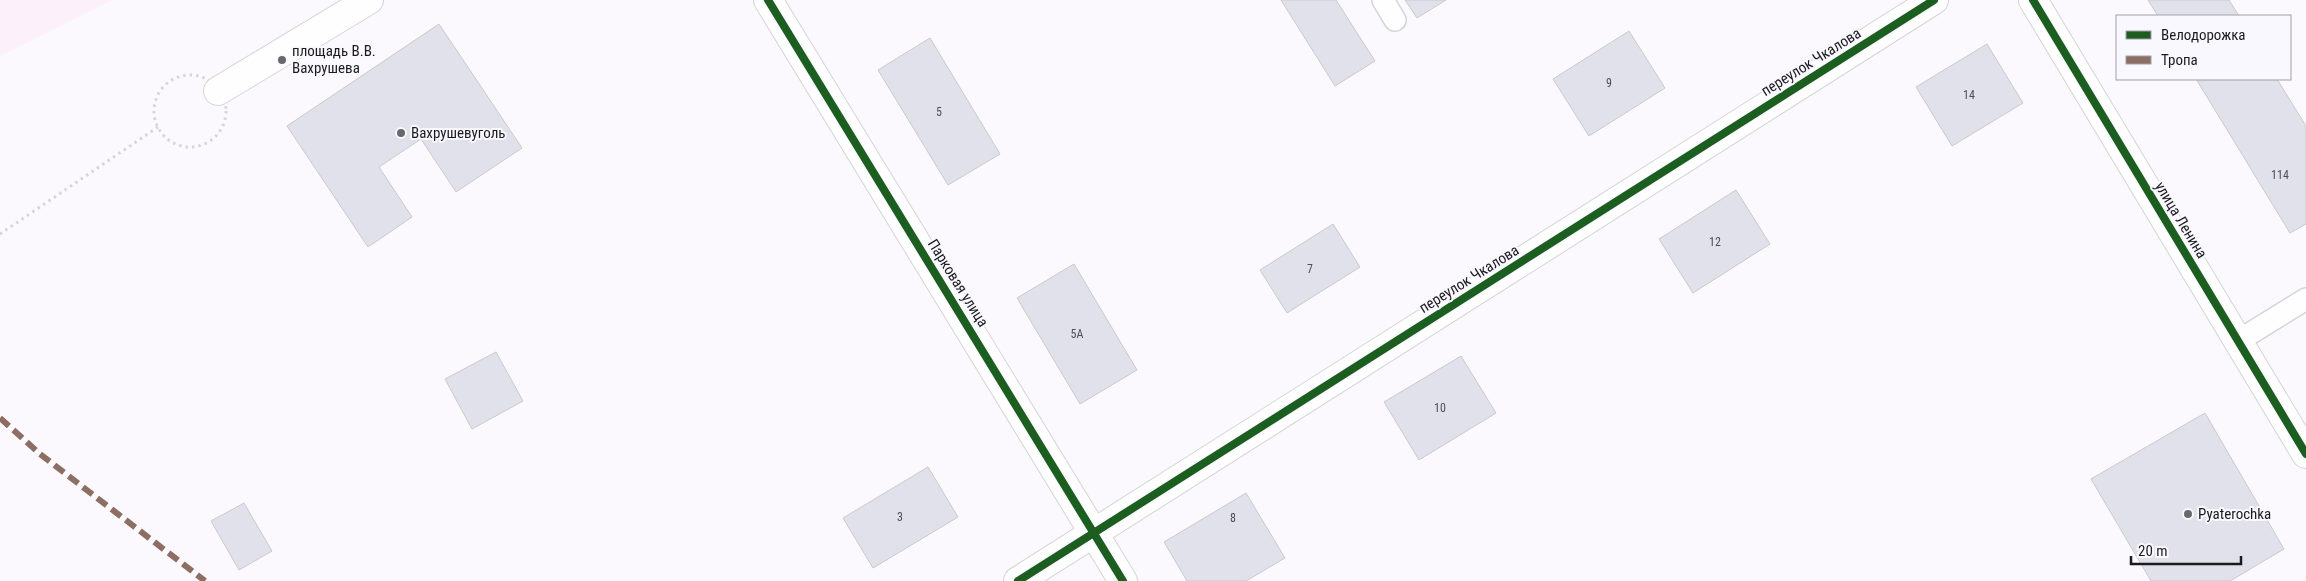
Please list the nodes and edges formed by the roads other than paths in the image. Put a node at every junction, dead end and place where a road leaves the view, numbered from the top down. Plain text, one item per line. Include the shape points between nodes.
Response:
1 (370, 0) edge
2 (768, 0) edge
3 (1383, 0) edge
4 (1934, 0) edge
5 (2033, 0) edge
6 (1395, 20) dead end
7 (218, 91) dead end
8 (2306, 299) edge
9 (2238, 341) junction
10 (2306, 454) edge
11 (1094, 533) junction
12 (1018, 581) edge
13 (1123, 581) edge

1 - 7 street
2 - 11 street, Парковая улица
3 - 6 lane
4 - 11 street, переулок Чкалова
5 - 9 street, улица Ленина
8 - 9 lane
9 - 10 street, улица Ленина
11 - 12 street, переулок Чкалова
11 - 13 street, Парковая улица

